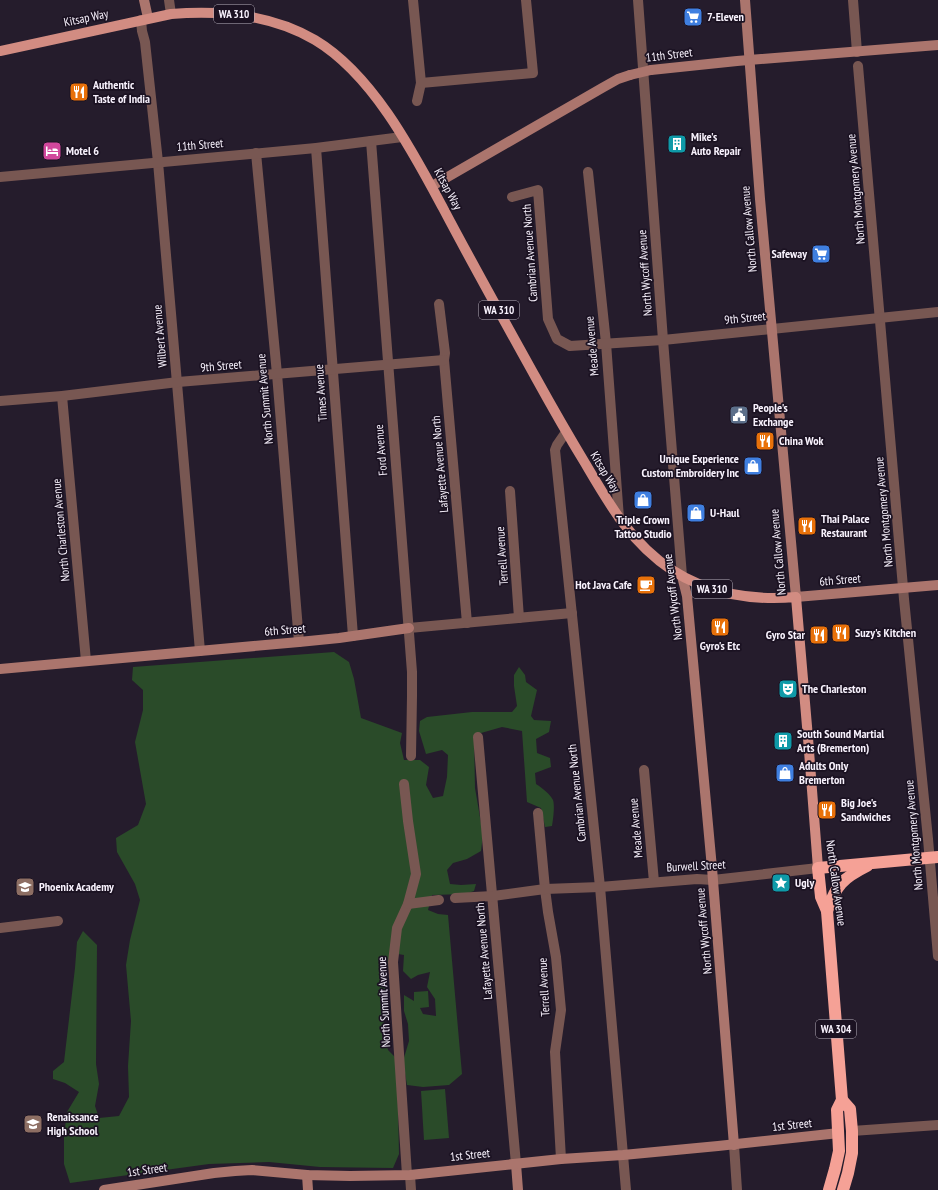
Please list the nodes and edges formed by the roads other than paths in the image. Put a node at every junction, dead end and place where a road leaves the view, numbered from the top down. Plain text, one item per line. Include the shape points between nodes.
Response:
1 (144, 0) edge
2 (169, 0) edge
3 (413, 0) edge
4 (526, 0) edge
5 (638, 0) edge
6 (745, 0) edge
7 (853, 0) edge
8 (171, 14) junction
9 (145, 19) junction
10 (938, 45) edge
11 (0, 51) edge
12 (857, 52) junction
13 (749, 60) junction
14 (858, 66) dead end
15 (421, 83) junction
16 (417, 101) dead end
17 (402, 137) junction
18 (370, 141) junction
19 (316, 148) junction
20 (256, 153) junction
21 (158, 162) junction
22 (588, 172) dead end
23 (0, 177) edge
24 (432, 186) junction
25 (512, 197) dead end
26 (439, 304) dead end
27 (938, 312) edge
28 (879, 317) junction
29 (772, 328) junction
30 (557, 339) joint
31 (663, 340) junction
32 (606, 343) junction
33 (444, 360) junction
34 (387, 364) junction
35 (332, 369) junction
36 (277, 374) junction
37 (178, 382) junction
38 (62, 396) junction
39 (0, 401) edge
40 (566, 432) junction
41 (510, 491) dead end
42 (618, 518) junction
43 (682, 576) junction
44 (938, 585) edge
45 (904, 588) junction
46 (744, 597) joint
47 (796, 597) junction
48 (572, 613) junction
49 (519, 618) junction
50 (467, 622) junction
51 (409, 628) junction
52 (353, 636) junction
53 (299, 642) junction
54 (200, 651) junction
55 (86, 661) junction
56 (0, 669) edge
57 (478, 737) dead end
58 (411, 756) dead end
59 (644, 770) dead end
60 (404, 784) dead end
61 (538, 814) dead end
62 (934, 858) edge
63 (872, 863) junction
64 (818, 868) junction
65 (712, 880) junction
66 (654, 882) junction
67 (600, 887) junction
68 (545, 889) junction
69 (493, 896) junction
70 (456, 898) dead end
71 (439, 900) dead end
72 (408, 904) junction
73 (826, 911) junction
74 (58, 921) dead end
75 (0, 928) edge
76 (938, 956) edge
77 (842, 1100) junction
78 (938, 1125) edge
79 (852, 1131) junction
80 (839, 1133) junction
81 (734, 1145) junction
82 (623, 1155) junction
83 (561, 1159) junction
84 (516, 1164) junction
85 (307, 1175) junction
86 (408, 1175) junction
87 (104, 1190) edge
88 (308, 1190) edge
89 (411, 1190) edge
90 (518, 1190) edge
91 (626, 1190) edge
92 (738, 1190) edge
93 (829, 1190) edge
94 (843, 1190) edge

1 - 9 street
2 - 8 street
3 - 15 street
4 - 15 street via 533,72
5 - 31 street, North Wycoff Avenue
6 - 13 street, North Callow Avenue
7 - 12 street
8 - 9 main road, Kitsap Way / WA 310
8 - 17 main road, Kitsap Way / WA 310 via 242,14 267,20 304,35 322,45 356,73
9 - 11 main road, Kitsap Way / WA 310
9 - 21 street, Wilbert Avenue via 142,31
10 - 12 street, 11th Street
12 - 13 street, 11th Street
13 - 24 street, 11th Street, bridge via 651,70 618,79
13 - 29 street, North Callow Avenue
14 - 28 street, North Montgomery Avenue
15 - 16 street
17 - 18 street, 11th Street
17 - 24 main road, Kitsap Way / WA 310
18 - 19 street, 11th Street
18 - 34 street, Ford Avenue
19 - 20 street, 11th Street
19 - 35 street, Times Avenue
20 - 21 street, 11th Street
20 - 36 street, North Summit Avenue
21 - 23 street, 11th Street
21 - 37 street, Wilbert Avenue
22 - 32 street, Meade Avenue
24 - 40 main road, Kitsap Way / WA 310
25 - 30 street, Cambrian Avenue North via 538,190 548,319
26 - 33 street, Lafayette Avenue North
27 - 28 street, 9th Street
28 - 29 street, 9th Street
28 - 45 street, North Montgomery Avenue
29 - 31 street, 9th Street
29 - 47 street, North Callow Avenue
30 - 32 street, 9th Street via 570,346
31 - 32 street, 9th Street
31 - 43 street, North Wycoff Avenue
32 - 42 street, Meade Avenue
33 - 34 street, 9th Street
33 - 50 street, Lafayette Avenue North
34 - 35 street, 9th Street
34 - 51 street, Ford Avenue
35 - 36 street, 9th Street
35 - 52 street, Times Avenue
36 - 37 street, 9th Street
36 - 53 street, North Summit Avenue
37 - 38 street, 9th Street
37 - 54 street, Wilbert Avenue
38 - 39 street, 9th Street
38 - 55 street, North Charleston Avenue
40 - 42 main road, Kitsap Way / WA 310
40 - 48 street, Cambrian Avenue North via 555,450
41 - 49 street, Terrell Avenue
42 - 43 main road, Kitsap Way / WA 310 via 648,550
43 - 46 main road, Kitsap Way / WA 310 via 710,588
43 - 65 street, North Wycoff Avenue via 687,596
44 - 45 street, 6th Street
45 - 47 street, 6th Street
45 - 62 street, North Montgomery Avenue
46 - 47 main road, 6th Street / WA 310
47 - 64 main road, North Callow Avenue
48 - 49 street, 6th Street
48 - 67 street, Cambrian Avenue North
49 - 50 street, 6th Street
50 - 51 street, 6th Street
51 - 52 street, 6th Street
51 - 58 street, Ford Avenue via 412,689
52 - 53 street, 6th Street
53 - 54 street, 6th Street
54 - 55 street, 6th Street
55 - 56 street, 6th Street
57 - 69 street, Lafayette Avenue North
59 - 66 street, Meade Avenue
60 - 72 street, North Summit Avenue via 416,874
61 - 68 street, Terrell Avenue
62 - 63 highway, Burwell Street / WA 304
62 - 76 street, North Montgomery Avenue
63 - 64 highway, Burwell Street / WA 304
63 - 73 highway, WA 304 via 842,882 833,894
64 - 65 street, Burwell Street
64 - 73 highway, North Callow Avenue / WA 304 via 821,897
65 - 66 street, Burwell Street
65 - 81 street, North Wycoff Avenue
66 - 67 street, Burwell Street
67 - 68 street, Burwell Street
67 - 82 street, Cambrian Avenue North
68 - 69 street, Burwell Street
68 - 83 street, Terrell Avenue via 561,1010 555,1052
69 - 70 street, Burwell Street
69 - 84 street, Lafayette Avenue North
71 - 72 street
72 - 86 street, North Summit Avenue via 397,928 393,962
73 - 77 highway, North Callow Avenue / WA 304
74 - 75 street
77 - 79 highway, North Callow Avenue / WA 304 via 850,1109
77 - 80 highway, North Callow Avenue / WA 304 via 837,1110
78 - 79 street
79 - 94 highway, WA 304 via 852,1153
80 - 81 street, 1st Street
80 - 93 highway, WA 304 via 838,1157
81 - 82 street, 1st Street
81 - 92 street, North Wycoff Avenue
82 - 83 street, 1st Street
82 - 91 street, Cambrian Avenue North
83 - 84 street, 1st Street
84 - 86 street, 1st Street
84 - 90 street
85 - 86 street, 1st Street
85 - 87 street, 1st Street via 235,1171
85 - 88 street
86 - 89 street, North Summit Avenue

